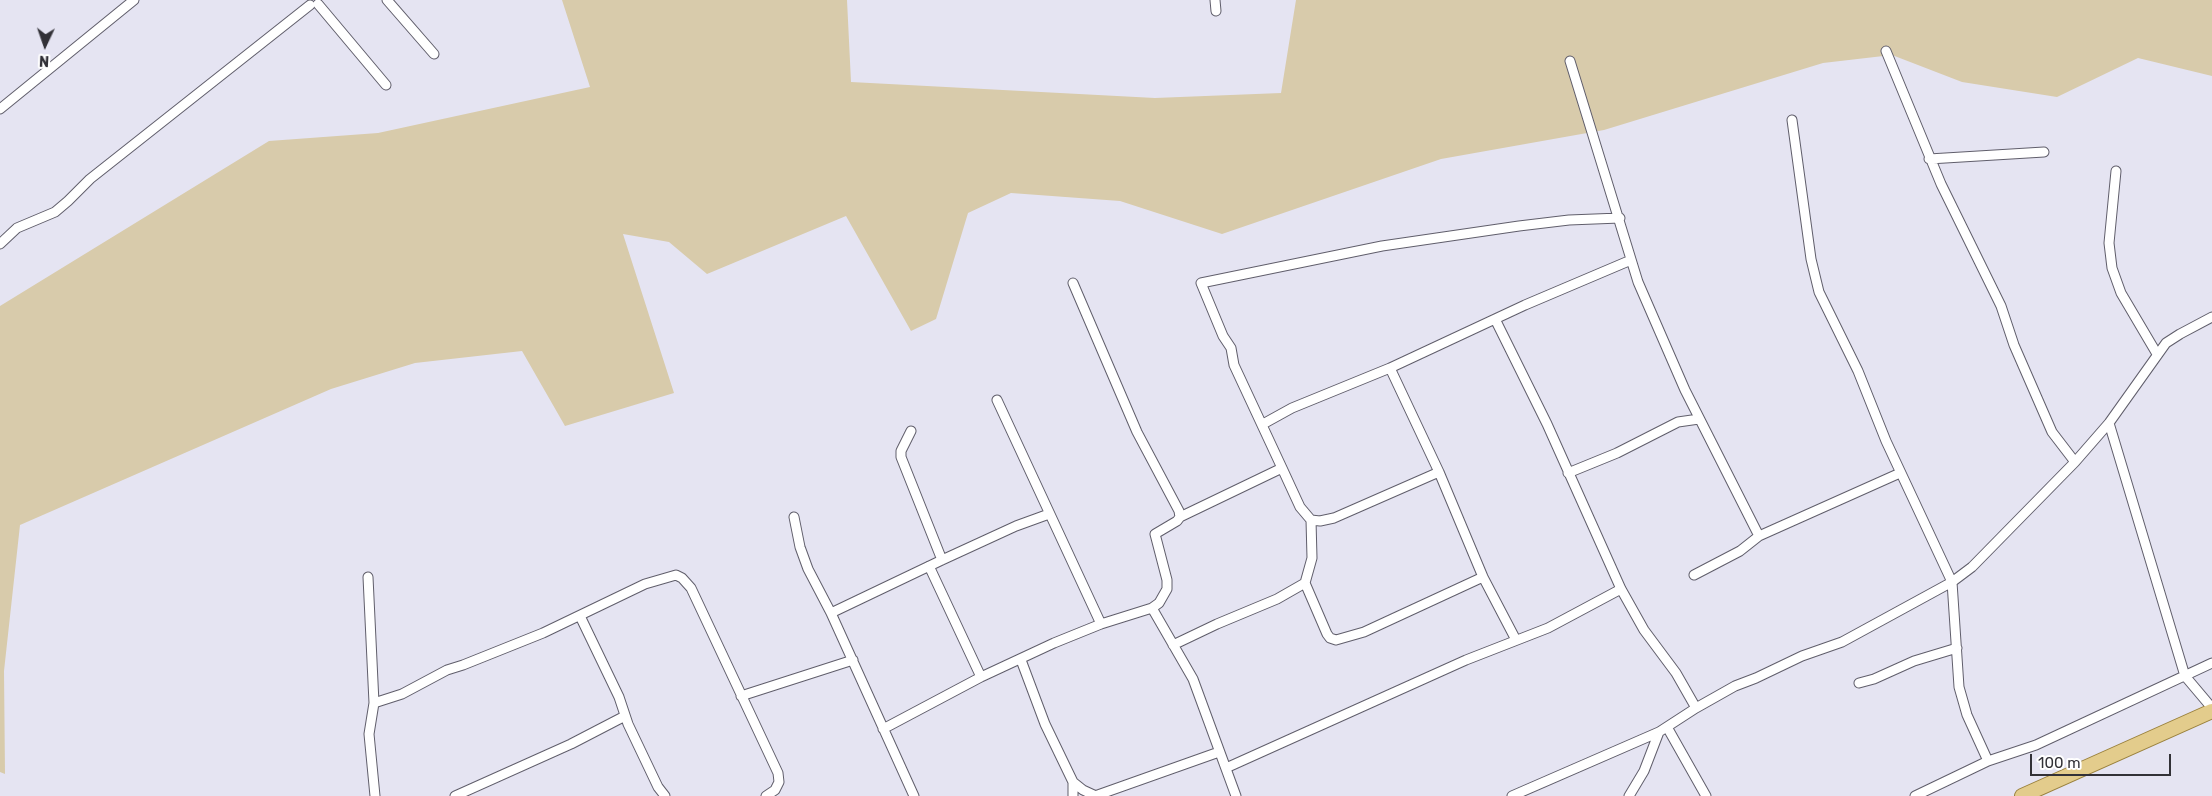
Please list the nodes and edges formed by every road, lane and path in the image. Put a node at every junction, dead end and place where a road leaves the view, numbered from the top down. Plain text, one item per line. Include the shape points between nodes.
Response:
1 (134, 0) edge
2 (387, 0) edge
3 (1216, 0) edge
4 (314, 2) edge
5 (1216, 12) dead end
6 (1886, 51) dead end
7 (434, 54) dead end
8 (1570, 61) dead end
9 (386, 85) dead end
10 (0, 109) edge
11 (1792, 120) dead end
12 (2044, 152) dead end
13 (1929, 159) junction
14 (2116, 170) dead end
15 (1620, 218) junction
16 (0, 244) edge
17 (1631, 260) junction
18 (1072, 283) dead end
19 (1495, 319) junction
20 (2211, 319) edge
21 (2157, 354) junction
22 (1390, 368) junction
23 (997, 400) dead end
24 (1699, 419) junction
25 (2109, 423) junction
26 (1263, 424) junction
27 (911, 431) dead end
28 (2076, 462) junction
29 (1282, 468) junction
30 (1439, 472) junction
31 (1568, 473) junction
32 (1900, 473) junction
33 (1049, 514) junction
34 (794, 516) dead end
35 (1180, 517) junction
36 (1311, 520) junction
37 (1759, 536) junction
38 (942, 560) junction
39 (929, 566) junction
40 (1694, 575) dead end
41 (368, 577) dead end
42 (1483, 577) junction
43 (1952, 582) junction
44 (1305, 583) junction
45 (1621, 589) junction
46 (1152, 608) junction
47 (832, 613) junction
48 (580, 616) junction
49 (1101, 624) junction
50 (1516, 640) junction
51 (1173, 645) junction
52 (1957, 648) junction
53 (853, 660) junction
54 (1021, 660) junction
55 (2212, 663) edge
56 (2185, 676) junction
57 (981, 677) junction
58 (1859, 683) dead end
59 (741, 696) junction
60 (374, 703) junction
61 (1696, 708) junction
62 (2212, 710) edge
63 (625, 716) junction
64 (884, 729) junction
65 (1663, 730) junction
66 (1219, 752) junction
67 (1988, 760) junction
68 (1226, 768) junction
69 (1074, 782) junction
70 (375, 796) edge
71 (455, 796) edge
72 (665, 796) edge
73 (766, 796) edge
74 (914, 796) edge
75 (1073, 796) edge
76 (1096, 796) edge
77 (1236, 796) edge
78 (1512, 796) edge
79 (1629, 796) edge
80 (1706, 796) edge
81 (1915, 796) edge
82 (2022, 796) edge

1 - 10 street
2 - 7 street
3 - 5 street
4 - 9 street
4 - 16 street via 90,179 54,212 17,228
6 - 13 street
8 - 15 street
11 - 32 street via 1811,259 1819,292 1858,371
12 - 13 street
13 - 28 street via 2001,306 2014,345 2052,432
14 - 21 street via 2109,242 2112,268 2121,293
15 - 17 street
15 - 26 street via 1569,220 1382,246 1201,283 1223,336 1232,348 1234,365
17 - 19 street
17 - 24 street
18 - 35 street via 1137,432
19 - 22 street
19 - 31 street
20 - 21 street via 2180,334
21 - 25 street
22 - 26 street via 1292,408
22 - 30 street
23 - 33 street
24 - 31 street via 1678,422
24 - 37 street
25 - 28 street
25 - 56 street
26 - 29 street
27 - 38 street via 901,457
28 - 43 street via 1972,567
29 - 35 street
29 - 36 street via 1300,507
30 - 36 street via 1334,518
30 - 42 street
31 - 45 street
32 - 37 street
32 - 43 street
33 - 38 street
33 - 49 street
34 - 47 street via 808,569
35 - 46 street via 1154,534 1167,589
36 - 44 street via 1312,558
37 - 40 street via 1740,552
38 - 39 street
39 - 47 street
39 - 57 street
41 - 60 street
42 - 44 street via 1364,632 1336,640 1327,634
42 - 50 street
43 - 52 street
43 - 61 street via 1842,642 1735,686
44 - 51 street via 1277,599
45 - 50 street via 1569,618
45 - 61 street
46 - 49 street
46 - 51 street
47 - 53 street
48 - 59 street via 645,584 676,575 692,588
48 - 60 street via 447,670 402,694
48 - 63 street
49 - 54 street
50 - 68 street
51 - 66 street via 1193,679
52 - 58 street
52 - 67 street via 1958,687
53 - 59 street
53 - 64 street
54 - 57 street
54 - 69 street via 1045,724
55 - 56 street
56 - 62 street
56 - 67 street via 2036,745
57 - 64 street
59 - 73 street via 778,773 779,782 775,790
60 - 70 street via 369,734
61 - 65 street
62 - 82 main road
63 - 71 street
63 - 72 street
64 - 74 street
65 - 78 street
65 - 79 street
65 - 80 street
66 - 68 street
66 - 76 street
67 - 81 street
68 - 77 street
69 - 75 street
69 - 76 street

